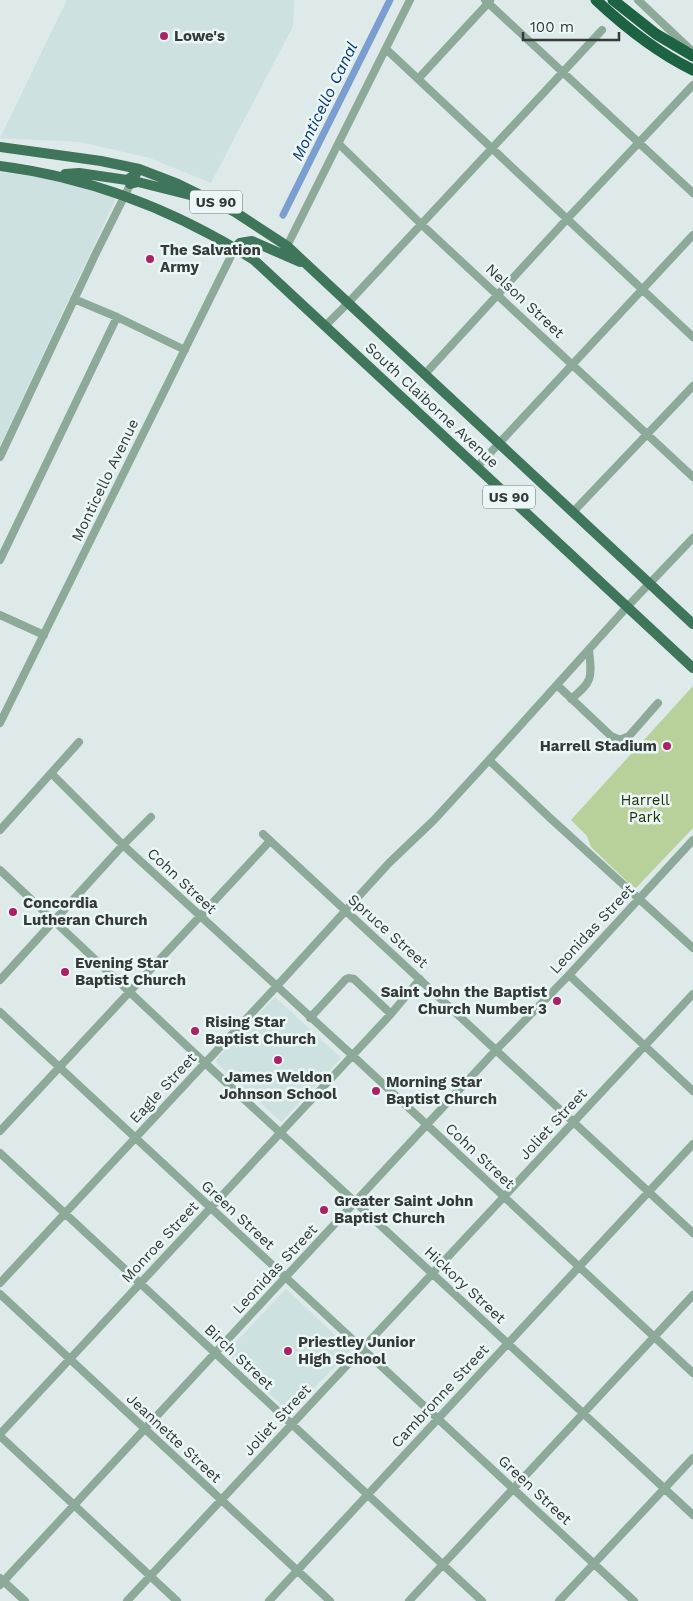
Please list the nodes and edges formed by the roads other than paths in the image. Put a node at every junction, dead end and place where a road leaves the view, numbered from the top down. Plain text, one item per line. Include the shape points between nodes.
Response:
1 (410, 0) edge
2 (596, 0) edge
3 (613, 0) edge
4 (638, 0) edge
5 (488, 1) edge
6 (602, 30) dead end
7 (386, 50) junction
8 (693, 54) edge
9 (693, 70) edge
10 (563, 72) junction
11 (418, 78) junction
12 (693, 85) edge
13 (638, 142) junction
14 (339, 144) junction
15 (0, 147) edge
16 (491, 148) junction
17 (0, 166) edge
18 (137, 172) junction
19 (59, 176) junction
20 (130, 184) junction
21 (693, 193) edge
22 (199, 194) junction
23 (124, 195) junction
24 (567, 219) junction
25 (422, 224) junction
26 (693, 235) edge
27 (287, 246) junction
28 (235, 248) junction
29 (307, 266) junction
30 (642, 289) junction
31 (497, 295) junction
32 (74, 299) junction
33 (348, 303) junction
34 (117, 317) junction
35 (325, 326) junction
36 (693, 337) edge
37 (185, 350) junction
38 (572, 364) junction
39 (426, 374) junction
40 (693, 386) edge
41 (648, 434) junction
42 (500, 443) junction
43 (0, 457) edge
44 (477, 467) junction
45 (693, 477) edge
46 (573, 512) junction
47 (693, 538) edge
48 (0, 560) edge
49 (650, 583) junction
50 (628, 607) junction
51 (0, 615) edge
52 (693, 624) edge
53 (44, 635) junction
54 (589, 650) junction
55 (693, 668) edge
56 (557, 686) junction
57 (572, 699) junction
58 (658, 703) dead end
59 (0, 723) edge
60 (78, 742) dead end
61 (489, 760) junction
62 (51, 773) junction
63 (151, 817) dead end
64 (0, 830) edge
65 (263, 834) dead end
66 (693, 840) edge
67 (270, 841) junction
68 (123, 845) junction
69 (0, 870) edge
70 (638, 898) junction
71 (345, 910) junction
72 (201, 916) junction
73 (55, 921) junction
74 (693, 948) edge
75 (568, 975) junction
76 (420, 978) junction
77 (0, 980) edge
78 (276, 986) junction
79 (130, 992) junction
80 (693, 994) edge
81 (0, 1012) edge
82 (391, 1014) junction
83 (310, 1018) junction
84 (644, 1046) junction
85 (496, 1050) junction
86 (352, 1055) junction
87 (205, 1063) junction
88 (60, 1067) junction
89 (693, 1092) edge
90 (574, 1122) junction
91 (427, 1126) junction
92 (0, 1131) edge
93 (280, 1132) junction
94 (135, 1138) junction
95 (693, 1144) edge
96 (0, 1153) edge
97 (649, 1192) junction
98 (504, 1197) junction
99 (356, 1202) junction
100 (210, 1208) junction
101 (65, 1214) junction
102 (693, 1233) edge
103 (579, 1267) junction
104 (433, 1273) junction
105 (286, 1278) junction
106 (0, 1283) edge
107 (140, 1283) junction
108 (0, 1294) edge
109 (693, 1294) edge
110 (654, 1337) junction
111 (508, 1343) junction
112 (362, 1349) junction
113 (216, 1354) junction
114 (70, 1359) junction
115 (693, 1373) edge
116 (583, 1413) junction
117 (438, 1419) junction
118 (292, 1424) junction
119 (145, 1429) junction
120 (0, 1435) edge
121 (693, 1458) edge
122 (664, 1488) junction
123 (513, 1489) junction
124 (368, 1495) junction
125 (221, 1500) junction
126 (74, 1506) junction
127 (693, 1515) edge
128 (594, 1564) junction
129 (443, 1565) junction
130 (297, 1570) junction
131 (150, 1576) junction
132 (1, 1582) edge
133 (25, 1601) edge
134 (127, 1601) edge
135 (177, 1601) edge
136 (268, 1601) edge
137 (330, 1601) edge
138 (409, 1601) edge
139 (482, 1601) edge
140 (559, 1601) edge
141 (634, 1601) edge

1 - 7 street
2 - 9 highway via 660,53
3 - 8 highway via 656,34
4 - 8 street
5 - 10 street
5 - 11 street
6 - 10 street
7 - 11 street
7 - 14 street
10 - 13 street
10 - 16 street
11 - 16 street
12 - 13 street
13 - 21 street
13 - 24 street
14 - 25 street, Nelson Street
14 - 27 street
15 - 18 main road, US 90 via 101,160
16 - 24 street
16 - 25 street
17 - 19 main road, US 90
18 - 19 main road via 127,180 79,173
18 - 20 street
18 - 22 main road, US 90
19 - 23 main road, US 90
20 - 22 main road via 138,182 190,195
20 - 23 street
22 - 27 main road, US 90 via 235,212
23 - 28 main road, US 90 via 166,212
23 - 32 street
24 - 30 street
24 - 31 street
25 - 31 street, Nelson Street
25 - 33 street
26 - 30 street
27 - 29 main road, South Claiborne Avenue / US 90
28 - 29 main road via 240,243 252,241
28 - 35 main road, South Claiborne Avenue / US 90 via 260,266
28 - 37 street, Monticello Avenue
29 - 33 main road, South Claiborne Avenue / US 90
30 - 36 street
30 - 38 street
31 - 38 street, Nelson Street
31 - 39 street
32 - 34 street
32 - 43 street
33 - 35 street
33 - 39 main road, South Claiborne Avenue / US 90
34 - 37 street
34 - 48 street
35 - 44 main road, South Claiborne Avenue / US 90
37 - 53 street, Monticello Avenue
38 - 41 street, Nelson Street
38 - 42 street
39 - 42 main road, South Claiborne Avenue / US 90
40 - 41 street
41 - 45 street, Nelson Street
41 - 46 street
42 - 44 street
42 - 46 main road, South Claiborne Avenue / US 90
44 - 50 main road, South Claiborne Avenue / US 90
46 - 49 main road, South Claiborne Avenue / US 90
47 - 49 street
49 - 50 street
49 - 52 main road, South Claiborne Avenue / US 90
50 - 54 street, Eagle Street
50 - 55 main road, South Claiborne Avenue / US 90
51 - 53 street
53 - 59 street, Monticello Avenue
54 - 56 street, Eagle Street
54 - 57 street via 589,680
56 - 57 street
56 - 61 street, Eagle Street
57 - 58 street via 611,736 620,740 629,736
60 - 62 street
61 - 70 street
61 - 71 street, Eagle Street
62 - 64 street
62 - 68 street, Cohn Street
63 - 68 street
65 - 67 street, Spruce Street
66 - 70 street, Leonidas Street
67 - 71 street, Spruce Street
67 - 72 street
68 - 72 street, Cohn Street
68 - 73 street
69 - 73 street, Hickory Street
70 - 74 street
70 - 75 street, Leonidas Street
71 - 76 street, Spruce Street
71 - 78 street, Eagle Street
72 - 78 street, Cohn Street
72 - 79 street
73 - 77 street
73 - 79 street, Hickory Street
75 - 84 street
75 - 85 street, Leonidas Street
76 - 82 street, Monroe Street
76 - 85 street, Spruce Street
78 - 83 street, Cohn Street
78 - 87 street, Eagle Street
79 - 87 street, Hickory Street
79 - 88 street
80 - 84 street, Joliet Street
81 - 88 street, Green Street
82 - 83 street via 351,978 346,979
82 - 86 street, Monroe Street
83 - 86 street, Cohn Street
84 - 89 street
84 - 90 street, Joliet Street
85 - 90 street, Spruce Street
85 - 91 street, Leonidas Street
86 - 91 street, Cohn Street
86 - 93 street, Monroe Street
87 - 93 street, Hickory Street
87 - 94 street, Eagle Street
88 - 92 street
88 - 94 street, Green Street
90 - 97 street, Spruce Street
90 - 98 street, Joliet Street
91 - 98 street, Cohn Street
91 - 99 street, Leonidas Street
93 - 99 street, Hickory Street
93 - 100 street, Monroe Street
94 - 100 street, Green Street
94 - 101 street, Eagle Street
95 - 97 street, Cambronne Street
96 - 101 street, Birch Street
97 - 102 street, Spruce Street
97 - 103 street, Cambronne Street
98 - 103 street, Cohn Street
98 - 104 street, Joliet Street
99 - 104 street, Hickory Street
99 - 105 street, Leonidas Street
100 - 105 street, Green Street
100 - 107 street, Monroe Street
101 - 106 street, Eagle Street
101 - 107 street, Birch Street
103 - 110 street, Cohn Street
103 - 111 street, Cambronne Street
104 - 111 street, Hickory Street
104 - 112 street, Joliet Street
105 - 112 street, Green Street
105 - 113 street, Leonidas Street
107 - 113 street, Birch Street
107 - 114 street, Monroe Street
108 - 114 street, Jeannette Street
109 - 110 street
110 - 115 street, Cohn Street
110 - 116 street
111 - 116 street, Hickory Street
111 - 117 street, Cambronne Street
112 - 117 street, Green Street
112 - 118 street, Joliet Street
113 - 118 street, Birch Street
113 - 119 street, Leonidas Street
114 - 119 street, Jeannette Street
114 - 120 street, Monroe Street
116 - 122 street, Hickory Street
116 - 123 street
117 - 123 street, Green Street
117 - 124 street, Cambronne Street
118 - 124 street, Birch Street
118 - 125 street, Joliet Street
119 - 125 street, Jeannette Street
119 - 126 street, Leonidas Street
120 - 126 street
121 - 122 street
122 - 127 street, Hickory Street
122 - 128 street
123 - 128 street, Green Street
123 - 129 street
124 - 129 street, Birch Street
124 - 130 street, Cambronne Street
125 - 130 street, Jeannette Street
125 - 131 street, Joliet Street
126 - 131 street
126 - 132 street, Leonidas Street
128 - 140 street
128 - 141 street, Green Street
129 - 138 street
129 - 139 street, Birch Street
130 - 136 street, Cambronne Street
130 - 137 street, Jeannette Street
131 - 134 street, Joliet Street
131 - 135 street
132 - 133 street

